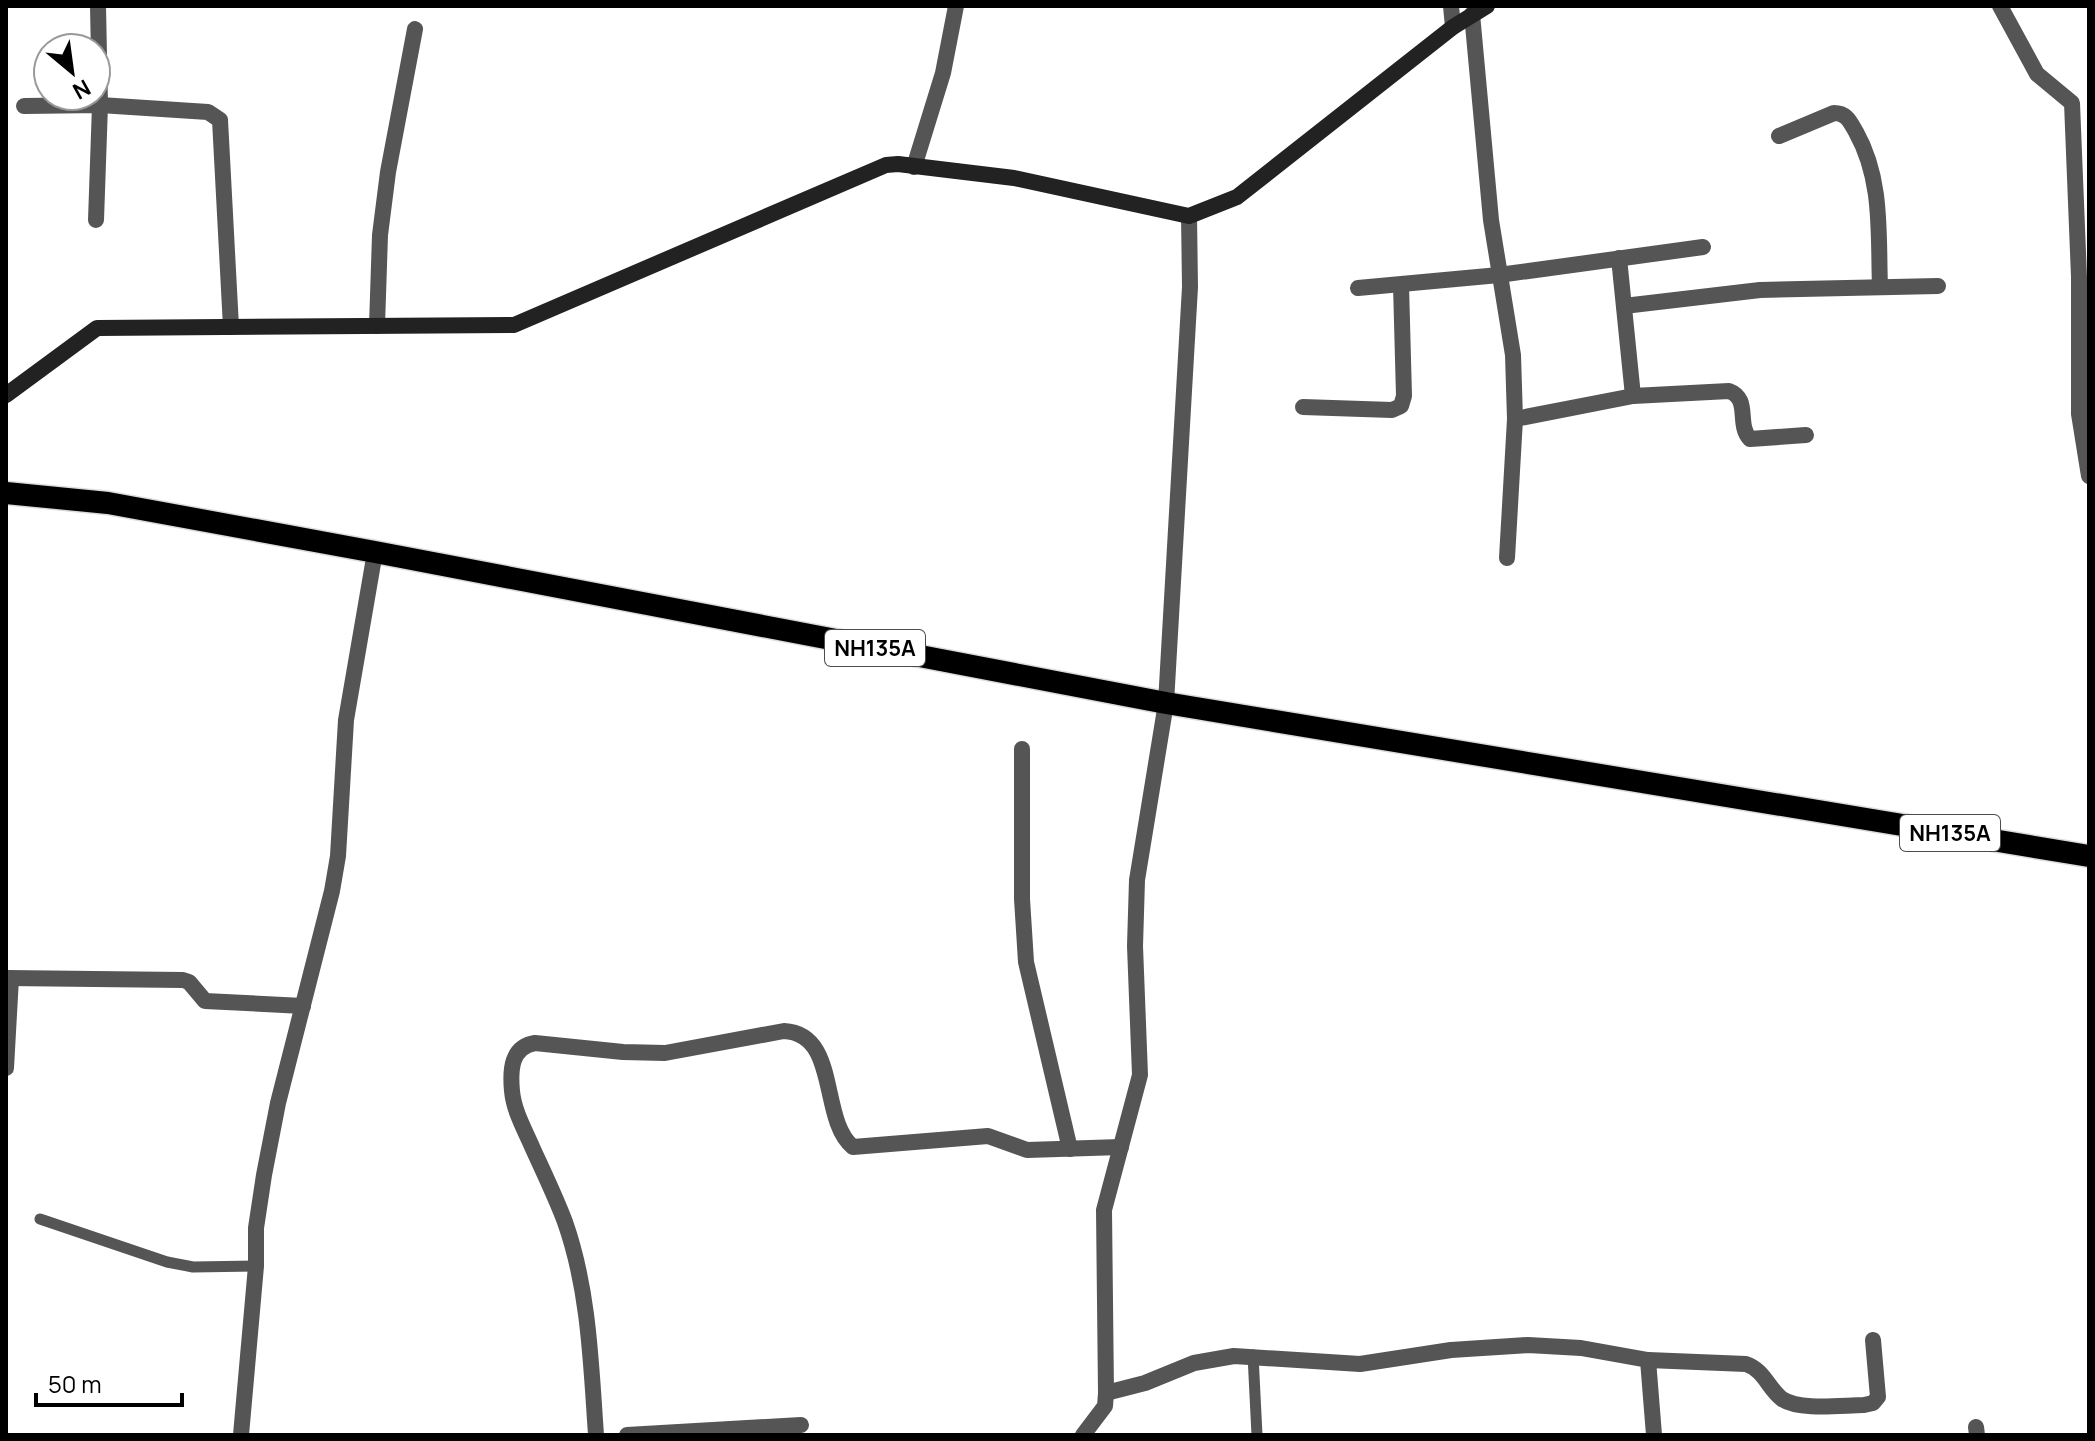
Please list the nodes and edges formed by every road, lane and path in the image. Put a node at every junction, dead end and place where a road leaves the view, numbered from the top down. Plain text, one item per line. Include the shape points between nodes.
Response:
1 (98, 6) edge
2 (956, 6) edge
3 (1451, 6) edge
4 (2000, 6) edge
5 (1480, 10) edge
6 (1453, 27) junction
7 (415, 29) dead end
8 (99, 32) edge
9 (24, 106) dead end
10 (32, 106) edge
11 (112, 106) edge
12 (100, 112) edge
13 (1779, 136) dead end
14 (907, 166) junction
15 (1189, 216) junction
16 (96, 220) dead end
17 (1703, 247) dead end
18 (1619, 258) junction
19 (1499, 275) junction
20 (1401, 285) junction
21 (1938, 286) dead end
22 (1880, 287) junction
23 (1358, 288) dead end
24 (1624, 306) junction
25 (377, 326) junction
26 (231, 327) junction
27 (6, 395) edge
28 (1633, 396) junction
29 (1303, 407) dead end
30 (1515, 419) junction
31 (1806, 435) dead end
32 (2089, 476) edge
33 (6, 493) edge
34 (375, 552) junction
35 (1507, 558) dead end
36 (1166, 703) junction
37 (1022, 749) dead end
38 (2089, 856) edge
39 (9, 978) edge
40 (303, 1006) junction
41 (6, 1068) edge
42 (1121, 1147) junction
43 (1070, 1149) junction
44 (40, 1219) dead end
45 (256, 1266) junction
46 (1873, 1340) dead end
47 (1253, 1355) junction
48 (1648, 1360) junction
49 (1106, 1393) junction
50 (801, 1425) dead end
51 (241, 1435) edge
52 (596, 1435) edge
53 (627, 1435) edge
54 (1083, 1435) edge
55 (1257, 1435) edge
56 (1654, 1435) edge

1 - 8 street
2 - 14 street via 943,73
3 - 6 street
4 - 32 street via 2037,74 2072,103 2079,414
5 - 6 main road
5 - 19 street via 1491,220
6 - 15 main road via 1237,197
7 - 25 street via 388,172
9 - 10 street
11 - 26 street via 208,112 220,120
12 - 16 street
13 - 22 street via 1834,113 1849,119 1875,177
14 - 15 main road via 1014,178
14 - 25 main road via 886,165 514,325
15 - 36 street via 1190,287
17 - 18 street
18 - 19 street
18 - 24 street
19 - 20 street
19 - 30 street via 1513,355
20 - 23 street
20 - 29 street via 1401,406
21 - 22 street
22 - 24 street via 1760,290
24 - 28 street
25 - 26 main road
26 - 27 main road via 97,328
28 - 30 street
28 - 31 street via 1729,391 1741,400 1750,439
30 - 35 street
33 - 34 highway, NH135A via 108,503
34 - 36 highway, NH135A
34 - 40 street via 346,720 338,856
36 - 38 highway, NH135A
36 - 42 street via 1137,880 1140,1075
37 - 43 street via 1026,962
39 - 40 street via 183,980 205,1001
39 - 41 street
40 - 45 street via 264,1175
42 - 43 street
42 - 49 street via 1104,1210
43 - 52 street via 1027,1150 988,1136 853,1147 843,1134 818,1053 806,1036 796,1032 665,1053 523,1046 515,1054 512,1090 575,1255
44 - 45 lane via 167,1262
45 - 51 street
46 - 48 street via 1878,1397 1864,1405 1791,1403 1746,1364
47 - 48 street via 1360,1364 1528,1345
47 - 49 street via 1194,1363
47 - 55 lane
48 - 56 street
49 - 54 street via 1105,1406
50 - 53 street

